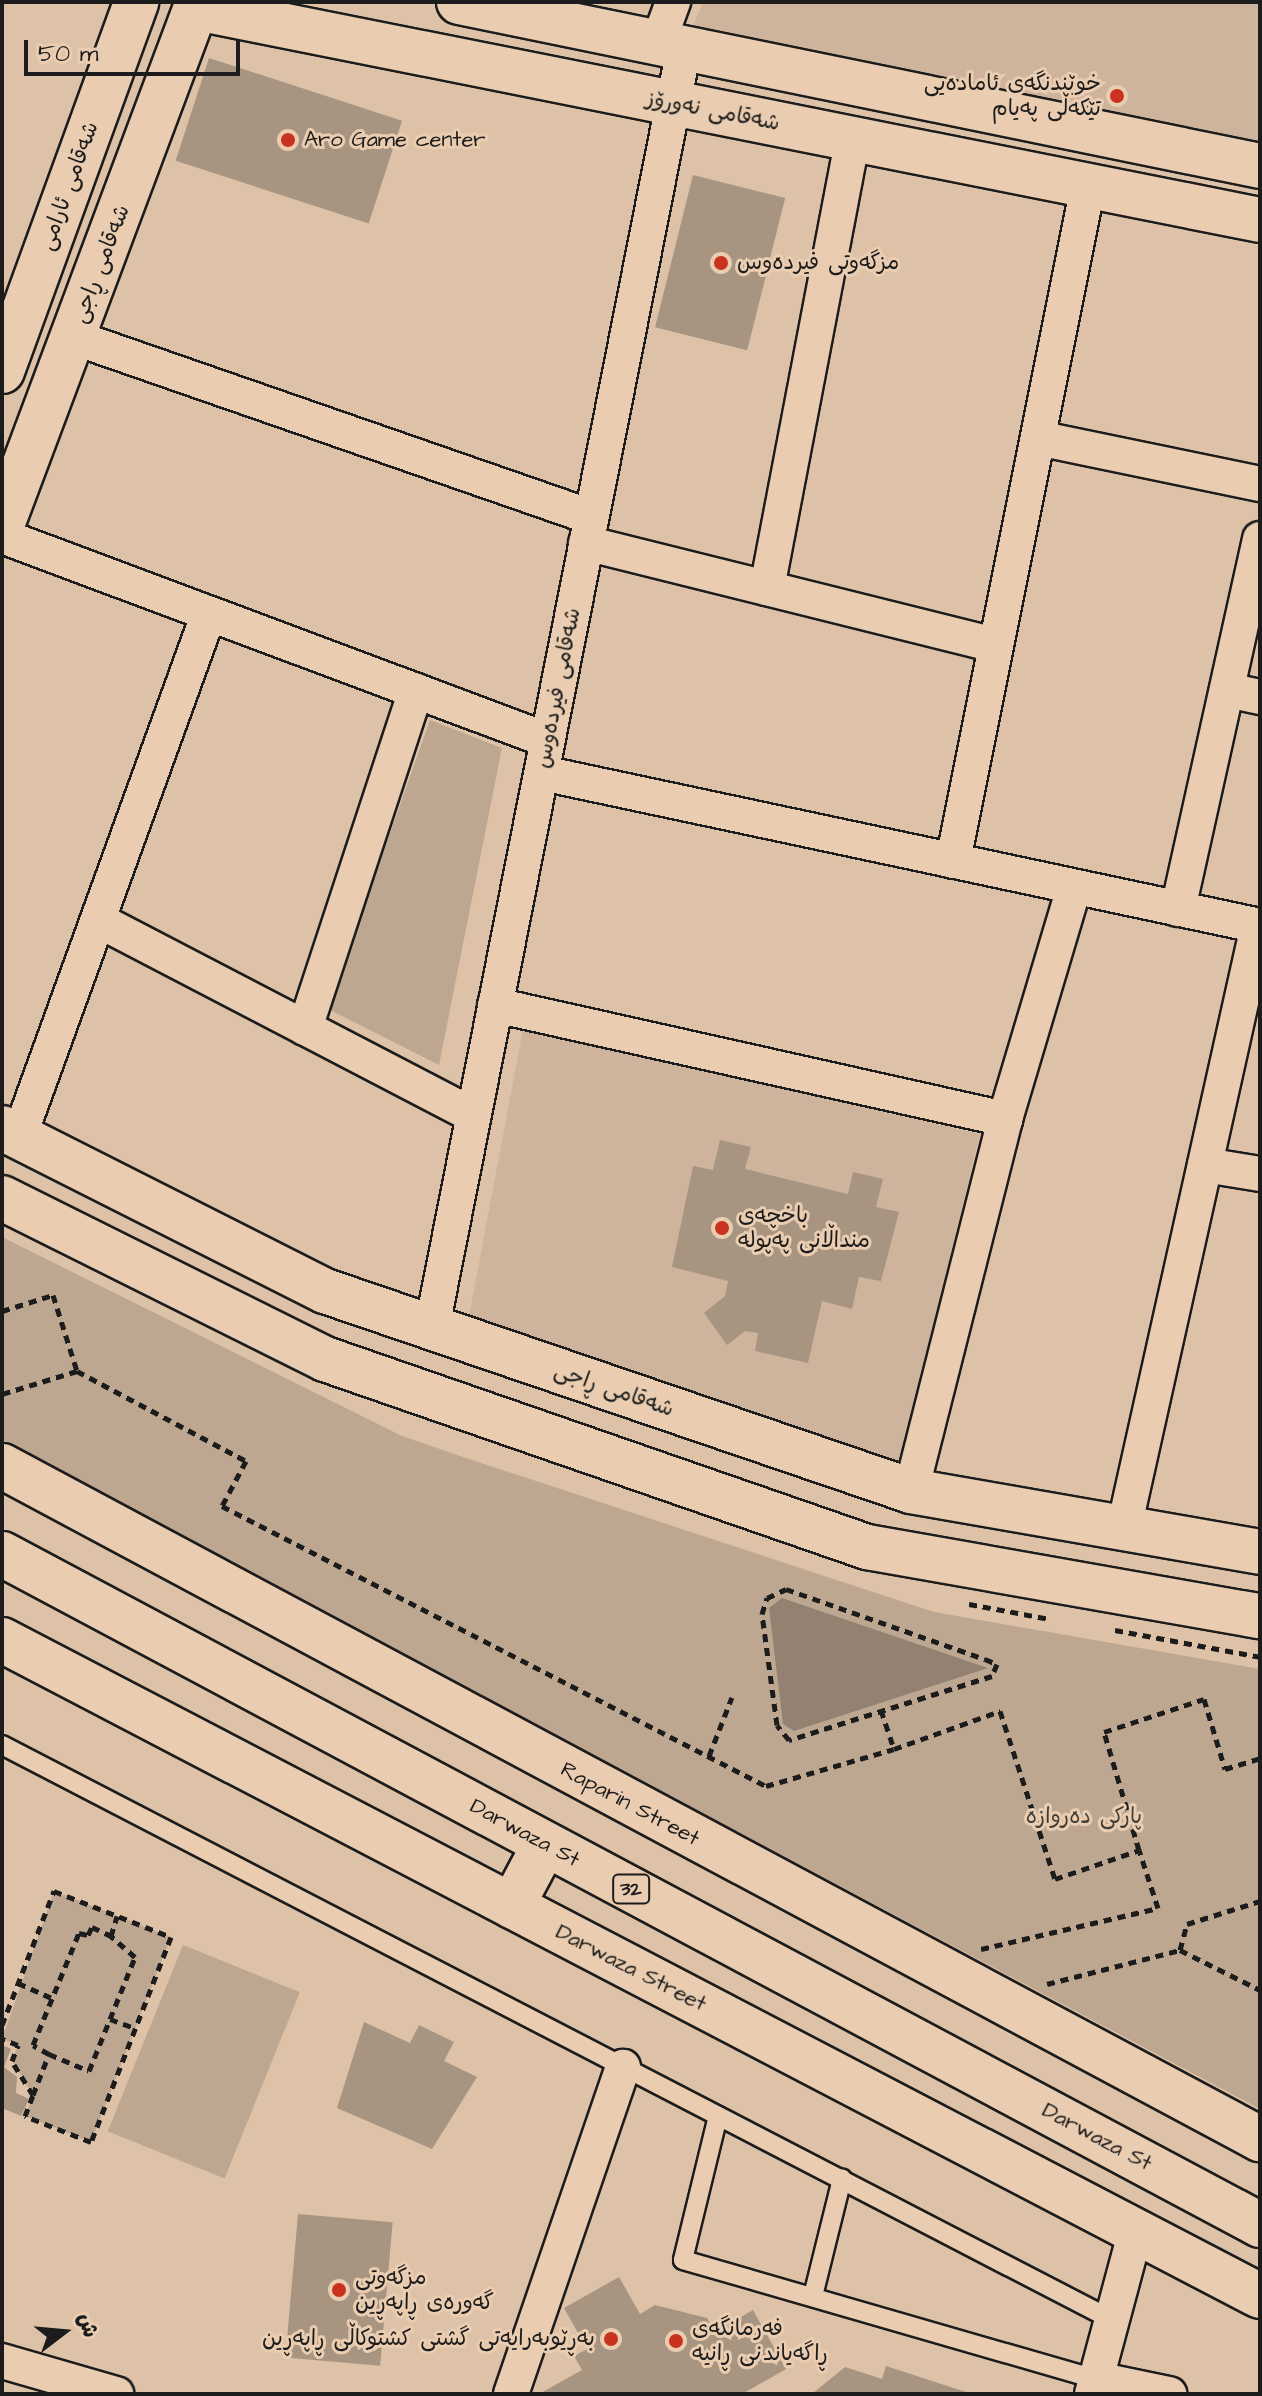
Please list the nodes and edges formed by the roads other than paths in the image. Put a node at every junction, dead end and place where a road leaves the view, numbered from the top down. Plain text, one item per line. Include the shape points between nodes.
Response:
1 (136, 2) edge
2 (459, 2) edge
3 (673, 2) edge
4 (187, 4) edge
5 (671, 45) junction
6 (672, 103) junction
7 (853, 139) junction
8 (1260, 166) edge
9 (1088, 186) junction
10 (1260, 220) edge
11 (73, 337) junction
12 (2, 371) edge
13 (1038, 438) junction
14 (1260, 484) edge
15 (2, 525) edge
16 (589, 530) junction
17 (2, 536) edge
18 (1260, 539) edge
19 (767, 588) junction
20 (209, 613) junction
21 (996, 645) junction
22 (1227, 690) junction
23 (416, 691) junction
24 (1260, 697) edge
25 (544, 757) junction
26 (953, 861) junction
27 (1074, 887) junction
28 (1178, 909) junction
29 (98, 920) junction
30 (1259, 926) edge
31 (495, 1005) junction
32 (305, 1028) junction
33 (473, 1115) junction
34 (1005, 1119) junction
35 (10, 1132) edge
36 (1205, 1165) junction
37 (1260, 1174) edge
38 (2, 1198) edge
39 (350, 1299) junction
40 (432, 1327) junction
41 (325, 1359) junction
42 (2, 1466) edge
43 (911, 1491) junction
44 (1124, 1528) junction
45 (1260, 1552) edge
46 (2, 1554) edge
47 (1260, 1616) edge
48 (2, 1640) edge
49 (2, 1745) edge
50 (545, 1844) junction
51 (512, 1906) junction
52 (623, 2067) junction
53 (718, 2116) junction
54 (1260, 2139) edge
55 (842, 2179) junction
56 (1260, 2225) edge
57 (1136, 2230) junction
58 (813, 2296) junction
59 (1260, 2296) edge
60 (1112, 2320) junction
61 (2, 2361) edge
62 (1094, 2386) edge
63 (116, 2394) edge
64 (511, 2394) edge
65 (1169, 2394) edge

1 - 12 main road, شەقامی ئارامی
2 - 5 main road
3 - 5 street, شەقامی فیردەوس
4 - 6 main road, شەقامی نەورۆز
4 - 11 main road, شەقامی ڕاجی
5 - 6 street, شەقامی فیردەوس
5 - 8 main road
6 - 7 main road, شەقامی نەورۆز
6 - 16 street, شەقامی فیردەوس
7 - 9 main road, شەقامی نەورۆز
7 - 19 street
9 - 10 main road, شەقامی نەورۆز
9 - 13 street
11 - 15 main road, شەقامی ڕاجی
11 - 16 street
13 - 14 street
13 - 21 street
16 - 19 street
16 - 25 street, شەقامی فیردەوس
17 - 20 street
18 - 22 street
19 - 21 street
20 - 23 street
20 - 29 street
21 - 26 street
22 - 24 street
22 - 28 street
23 - 25 street
23 - 32 street
25 - 26 street
25 - 31 street, شەقامی فیردەوس
26 - 27 street
27 - 28 street
27 - 34 street
28 - 30 street
29 - 32 street
29 - 35 street
30 - 36 street
31 - 33 street, شەقامی فیردەوس
31 - 34 street
32 - 33 street
33 - 40 street, شەقامی فیردەوس
34 - 43 street
35 - 39 main road, شەقامی ڕاجی
36 - 37 street
36 - 44 street
38 - 41 main road
39 - 40 main road, شەقامی ڕاجی
39 - 41 main road
40 - 43 main road, شەقامی ڕاجی
41 - 47 main road via 867,1547
42 - 54 main road, Raparin Street
43 - 44 main road, شەقامی ڕاجی
44 - 45 main road, شەقامی ڕاجی
46 - 50 main road, Darwaza St / 32
48 - 51 main road, Darwaza Street
49 - 52 lane
50 - 51 main road
50 - 56 main road, Darwaza St / 32
51 - 57 main road, Darwaza Street
52 - 53 lane
52 - 64 street
53 - 55 lane
53 - 58 lane via 683,2260
55 - 58 lane
55 - 60 lane
57 - 59 main road, Darwaza Street
57 - 60 street
58 - 62 lane
60 - 62 street
61 - 63 street
62 - 65 street

